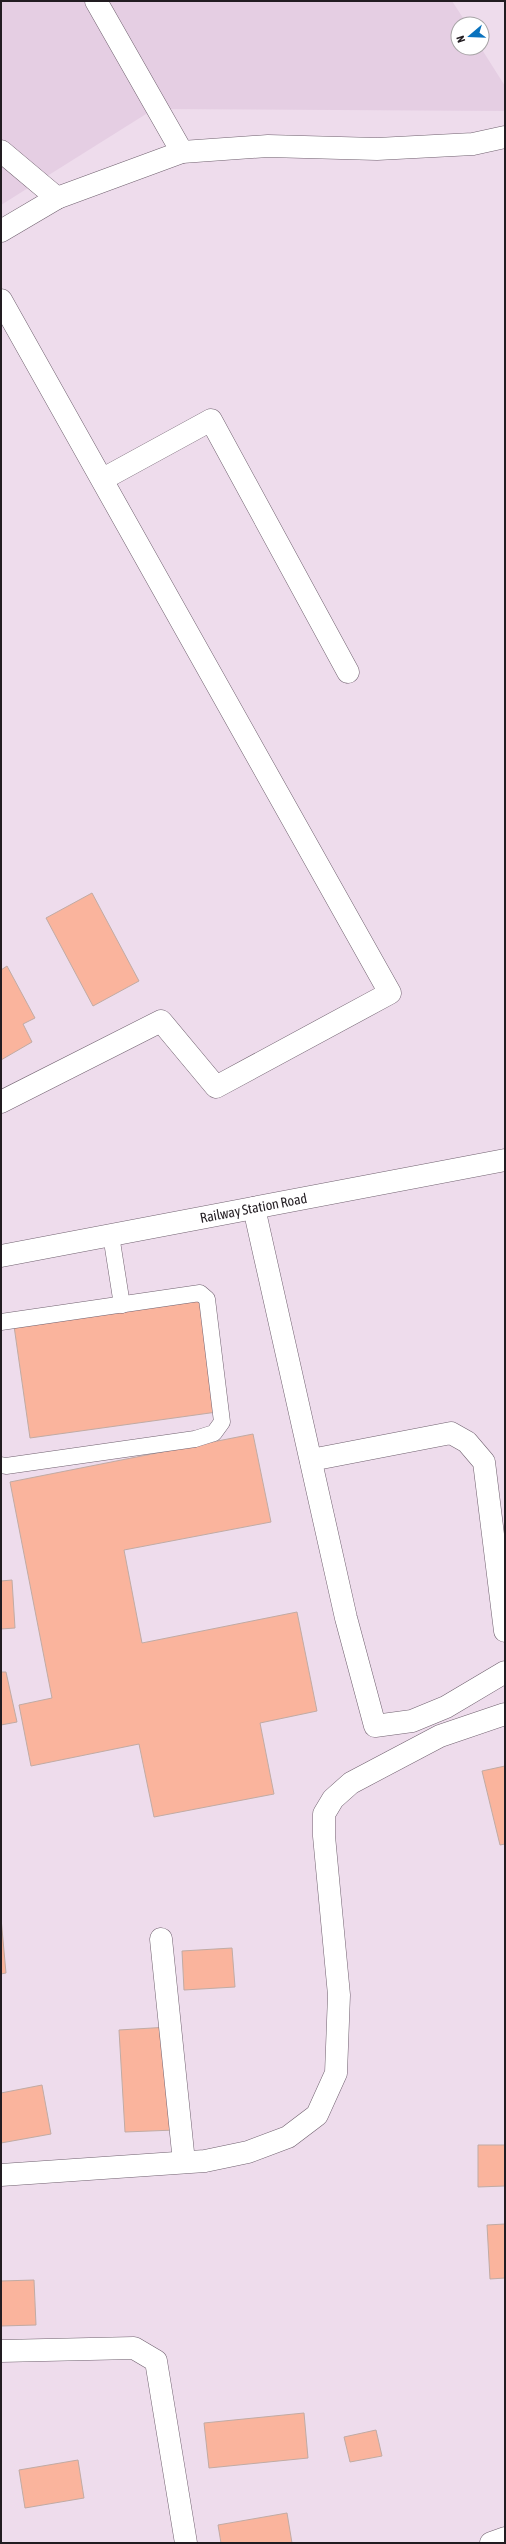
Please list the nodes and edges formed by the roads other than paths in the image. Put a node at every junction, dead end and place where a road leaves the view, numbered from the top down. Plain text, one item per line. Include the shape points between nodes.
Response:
1 (96, 1) edge
2 (505, 137) edge
3 (1, 151) edge
4 (182, 152) junction
5 (57, 198) junction
6 (1, 231) edge
7 (1, 300) edge
8 (103, 479) junction
9 (348, 672) dead end
10 (1, 1102) edge
11 (505, 1160) edge
12 (254, 1208) junction
13 (111, 1235) junction
14 (1, 1256) edge
15 (122, 1305) junction
16 (1, 1322) edge
17 (311, 1460) junction
18 (1, 1465) edge
19 (505, 1631) edge
20 (505, 1672) edge
21 (505, 1714) edge
22 (160, 1939) dead end
23 (184, 2162) junction
24 (1, 2175) edge
25 (1, 2351) edge
26 (505, 2538) edge
27 (186, 2543) edge
28 (491, 2543) edge

1 - 4 street
2 - 4 street via 473,144 377,149 268,146
3 - 5 street
4 - 5 street
5 - 6 street
7 - 8 street
8 - 9 street via 211,420
8 - 10 street via 390,993 216,1087 161,1021
11 - 12 street, Railway Station Road
12 - 13 street, Railway Station Road
12 - 17 street
13 - 14 street, Railway Station Road
13 - 15 lane
15 - 16 lane
15 - 18 lane via 200,1294 207,1299 222,1422 218,1428 214,1433 195,1439
17 - 19 street via 451,1433 467,1442 484,1462
17 - 20 street via 346,1618 375,1726 412,1721 446,1707
21 - 23 street via 440,1736 351,1783 333,1799 324,1814 324,1836 339,1995 336,2073 317,2115 288,2137 248,2152
22 - 23 street
23 - 24 street
25 - 27 street via 134,2348 156,2361
26 - 28 street

